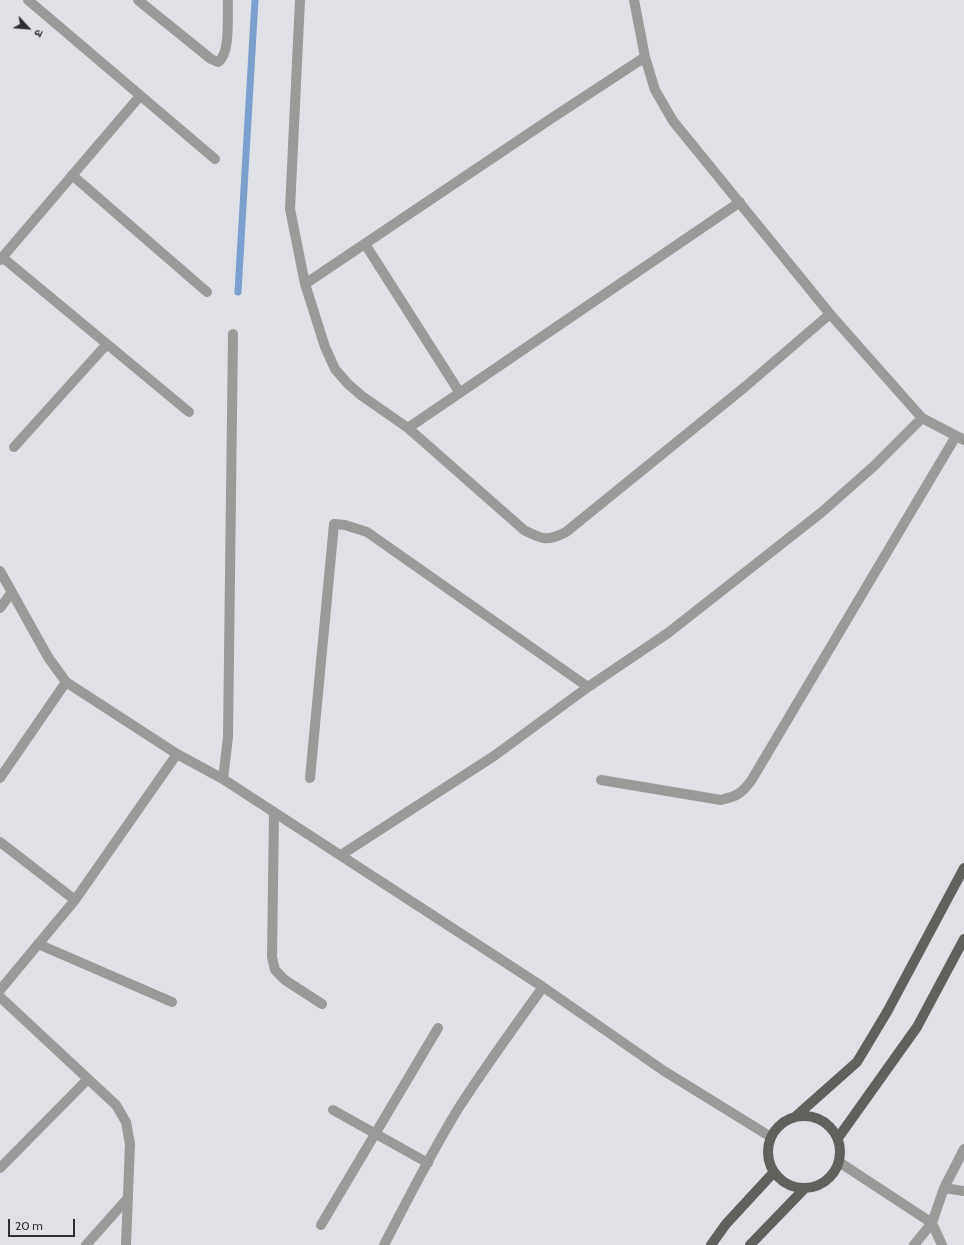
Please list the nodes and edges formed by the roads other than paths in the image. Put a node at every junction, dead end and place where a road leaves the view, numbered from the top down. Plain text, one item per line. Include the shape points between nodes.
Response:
1 (28, 0) edge
2 (138, 0) edge
3 (228, 0) edge
4 (300, 0) edge
5 (634, 0) edge
6 (645, 57) junction
7 (140, 96) junction
8 (215, 159) dead end
9 (72, 175) junction
10 (740, 202) junction
11 (365, 244) junction
12 (1, 259) edge
13 (305, 284) junction
14 (207, 292) dead end
15 (830, 314) junction
16 (233, 334) dead end
17 (107, 344) junction
18 (460, 393) junction
19 (189, 412) dead end
20 (922, 418) junction
21 (408, 428) junction
22 (960, 438) edge
23 (14, 447) dead end
24 (0, 572) edge
25 (12, 592) junction
26 (0, 608) edge
27 (66, 682) junction
28 (588, 687) junction
29 (177, 754) junction
30 (0, 778) edge
31 (310, 778) dead end
32 (223, 779) junction
33 (600, 780) dead end
34 (274, 812) junction
35 (0, 842) edge
36 (342, 855) junction
37 (964, 868) edge
38 (75, 900) junction
39 (964, 939) edge
40 (38, 944) junction
41 (543, 987) junction
42 (0, 990) edge
43 (0, 997) edge
44 (172, 1002) dead end
45 (322, 1004) dead end
46 (438, 1028) dead end
47 (88, 1079) junction
48 (333, 1110) dead end
49 (795, 1117) junction
50 (375, 1133) junction
51 (771, 1137) junction
52 (838, 1138) junction
53 (964, 1149) edge
54 (428, 1162) junction
55 (839, 1162) junction
56 (0, 1168) edge
57 (774, 1172) junction
58 (805, 1188) junction
59 (944, 1188) junction
60 (964, 1191) edge
61 (128, 1198) junction
62 (932, 1223) junction
63 (322, 1225) dead end
64 (86, 1245) edge
65 (126, 1245) edge
66 (384, 1245) edge
67 (711, 1245) edge
68 (750, 1245) edge
69 (914, 1245) edge
70 (942, 1245) edge

1 - 7 street
2 - 3 street via 218,62 226,50
4 - 13 street via 290,209
5 - 6 street
6 - 10 street via 655,90 673,121
6 - 11 street
7 - 8 street
7 - 9 street
9 - 12 street
9 - 14 street
10 - 15 street
10 - 18 street
11 - 13 street
11 - 18 street
12 - 17 street
13 - 21 street via 325,347 335,369 362,396
15 - 20 street
15 - 21 street via 746,386 566,532 546,540 524,530
16 - 32 street via 228,737
17 - 19 street
17 - 23 street
18 - 21 street
20 - 22 street
20 - 28 street via 822,512 668,633
22 - 33 street via 743,791 734,797 721,800
24 - 25 street
25 - 26 street
25 - 27 street via 48,657
27 - 29 street
27 - 30 street
28 - 31 street via 367,532 334,524
28 - 36 street via 494,756
29 - 32 street
29 - 38 street
32 - 34 street
34 - 36 street
34 - 45 street via 272,957 275,970 285,980
35 - 38 street
36 - 41 street
37 - 49 main road via 887,1012 857,1062
38 - 40 street
39 - 52 main road via 917,1027
40 - 42 street
40 - 44 street
41 - 51 street via 664,1071
41 - 54 street via 486,1066
43 - 47 street
46 - 50 street
47 - 56 street
47 - 61 street via 116,1105 126,1122 130,1144
48 - 50 street
49 - 51 main road via 785,1121
49 - 52 main road via 815,1117 832,1129
50 - 54 street
50 - 63 street
51 - 57 main road via 769,1161
52 - 55 main road
53 - 59 street
54 - 66 street
55 - 58 main road via 826,1181
55 - 62 street
57 - 58 main road via 782,1181 793,1187
57 - 67 main road via 726,1224
58 - 68 main road
59 - 60 street
59 - 62 street
61 - 64 street
61 - 65 street
62 - 69 street
62 - 70 street

